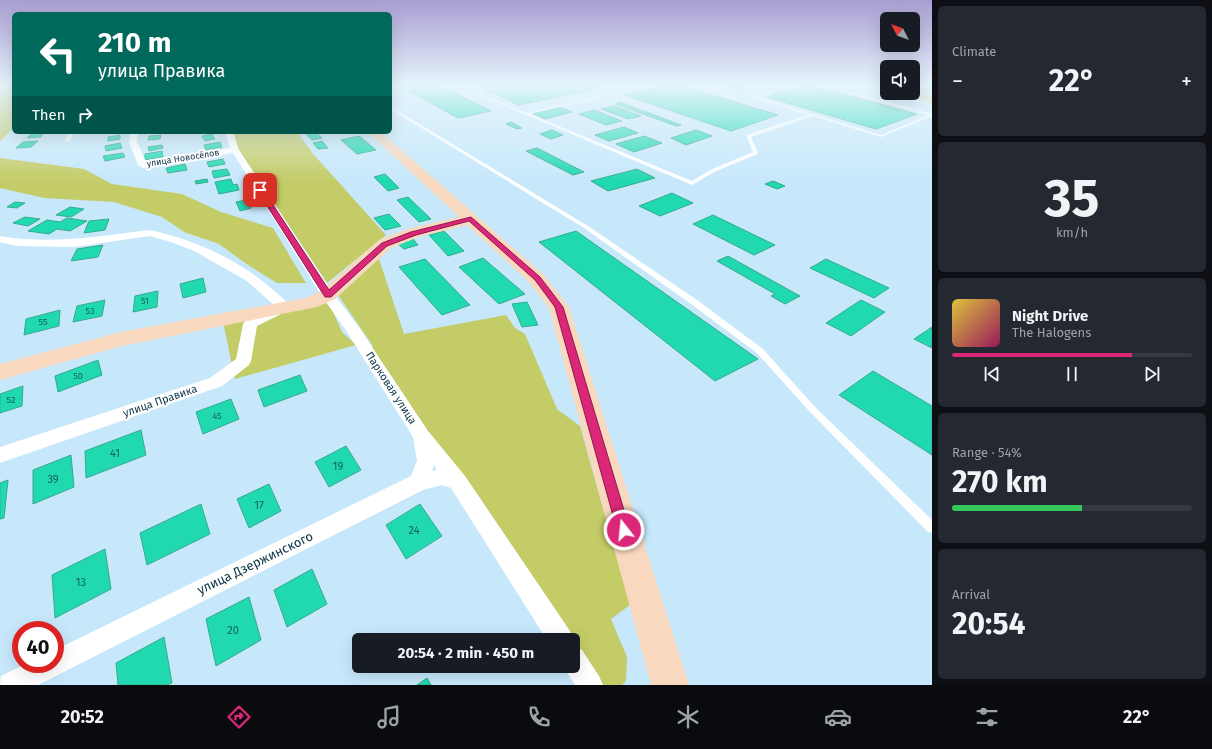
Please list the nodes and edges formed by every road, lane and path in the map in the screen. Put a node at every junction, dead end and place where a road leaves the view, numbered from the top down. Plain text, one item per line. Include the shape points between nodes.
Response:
1 (406, 117) edge
2 (533, 117) edge
3 (807, 117) edge
4 (819, 117) edge
5 (927, 117) edge
6 (72, 134) edge
7 (134, 134) edge
8 (230, 134) edge
9 (376, 134) edge
10 (67, 140) dead end
11 (234, 150) junction
12 (471, 219) junction
13 (0, 239) edge
14 (328, 295) junction
15 (284, 307) junction
16 (0, 372) edge
17 (422, 436) junction
18 (0, 455) edge
19 (418, 482) junction
20 (458, 482) junction
21 (932, 528) edge
22 (556, 633) edge
23 (64, 658) edge
24 (580, 669) edge
25 (34, 673) edge
26 (666, 683) edge
27 (10, 685) edge
28 (590, 685) edge

1 - 21 lane via 586,227 760,351 812,409
2 - 3 lane via 692,183 712,171 756,154 748,136
4 - 5 lane via 881,136
6 - 10 lane
7 - 11 street, улица Новосёлов via 133,142 143,165
8 - 11 street, Парковая улица
9 - 12 street
11 - 14 street, Парковая улица
12 - 14 street, улица Правика via 413,233 385,244
12 - 26 street via 537,279 559,307
13 - 15 street via 16,242 74,243 150,233 198,248 252,278
14 - 15 street, улица Правика via 310,303
14 - 17 street, Парковая улица
15 - 16 street, улица Правика via 121,339
15 - 18 street, улица Правика via 250,324 243,361 216,382
17 - 19 street via 426,461
17 - 20 street, Парковая улица
19 - 20 street, улица Дзержинского via 442,477
19 - 23 street, улица Дзержинского
20 - 22 street, Парковая улица
24 - 28 street
25 - 27 street, улица Дзержинского

